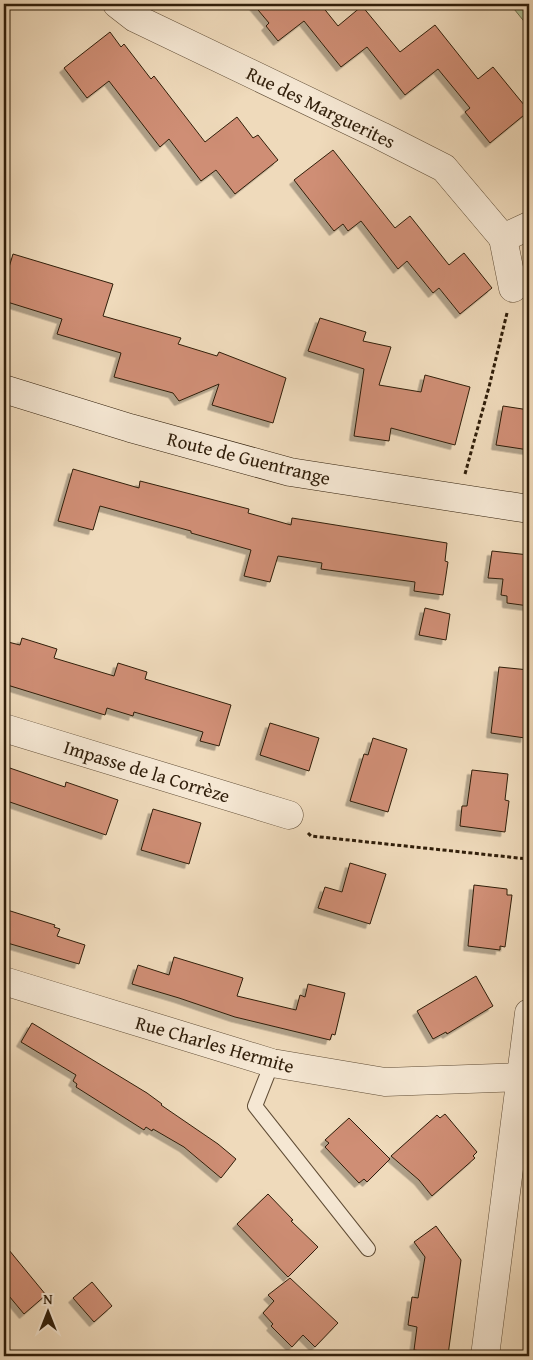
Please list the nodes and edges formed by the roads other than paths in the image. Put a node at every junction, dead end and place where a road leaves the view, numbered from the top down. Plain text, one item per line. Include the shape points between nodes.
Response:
1 (117, 4) edge
2 (529, 226) edge
3 (503, 238) junction
4 (513, 288) road end
5 (4, 389) edge
6 (529, 509) edge
7 (4, 728) edge
8 (289, 814) road end
9 (4, 981) edge
10 (529, 1013) edge
11 (272, 1063) junction
12 (521, 1077) junction
13 (368, 1250) dead end
14 (485, 1356) edge

1 - 3 street, Rue des Marguerites via 135,18 444,168
2 - 3 street
3 - 4 street, Rue des Marguerites
5 - 6 street, Route de Guentrange via 290,472
7 - 8 street, Impasse de la Corrèze
9 - 11 street, Rue Charles Hermite
10 - 12 street
11 - 12 street, Rue Charles Hermite via 385,1082
11 - 13 lane via 255,1106
12 - 14 street

